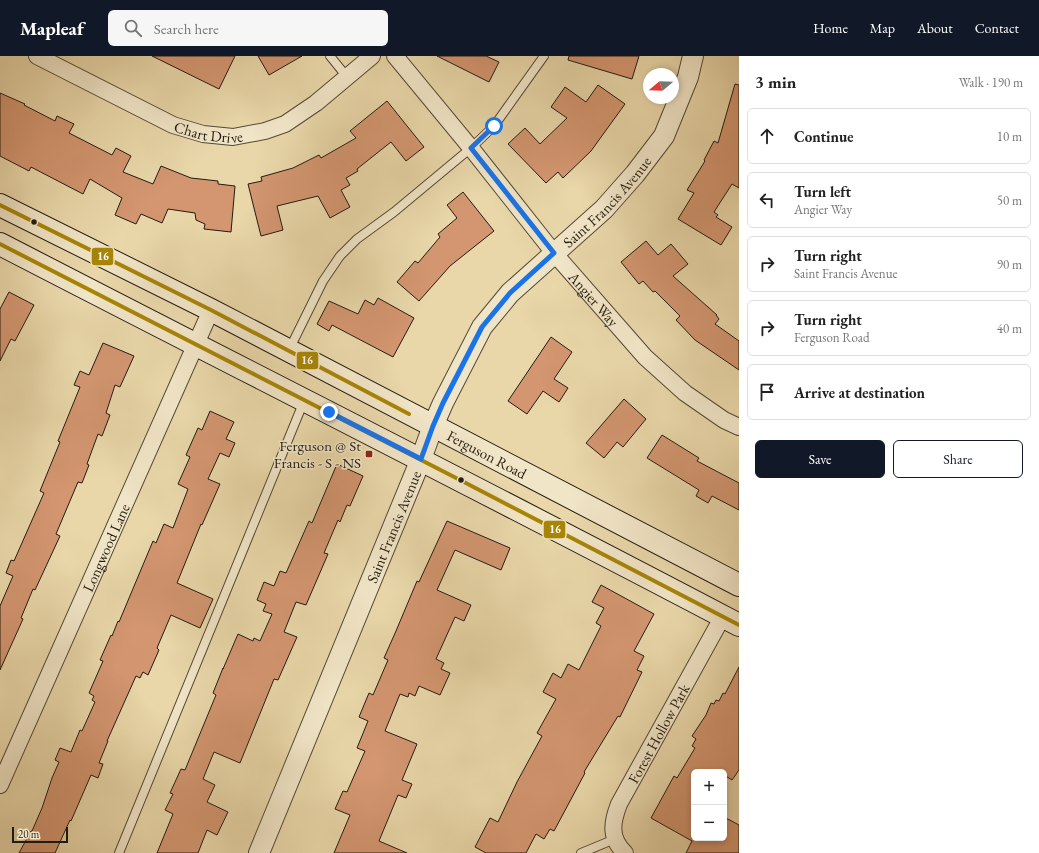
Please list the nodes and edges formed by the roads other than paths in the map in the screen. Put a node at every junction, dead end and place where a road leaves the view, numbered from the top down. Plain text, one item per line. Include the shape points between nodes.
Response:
1 (37, 56) edge
2 (330, 56) edge
3 (372, 56) edge
4 (395, 56) edge
5 (544, 56) edge
6 (693, 56) edge
7 (347, 77) junction
8 (471, 148) junction
9 (0, 205) edge
10 (0, 244) edge
11 (554, 253) junction
12 (211, 310) junction
13 (195, 345) junction
14 (289, 351) junction
15 (304, 401) junction
16 (433, 426) junction
17 (739, 427) edge
18 (421, 459) junction
19 (739, 585) edge
20 (731, 620) edge
21 (0, 785) edge
22 (615, 839) junction
23 (119, 853) edge
24 (259, 853) edge
25 (581, 853) edge
26 (625, 853) edge

1 - 7 street, Chart Drive via 173,125 203,134 233,137 285,124
2 - 7 lane
3 - 7 street, Chart Drive
4 - 8 street, Angier Way
5 - 8 lane via 494,126
6 - 11 street, Saint Francis Avenue via 688,78 664,136 604,209
8 - 11 street, Angier Way
8 - 14 lane via 357,239 340,256 323,281
9 - 12 main road, Ferguson Road
10 - 13 main road
11 - 16 street, Saint Francis Avenue via 510,293 482,327
11 - 17 street, Angier Way via 645,357 685,393 724,420
12 - 13 street, Longwood Lane
12 - 14 main road, Ferguson Road
13 - 15 main road
13 - 21 street, Longwood Lane
14 - 16 main road, Ferguson Road
15 - 18 main road
15 - 23 lane
16 - 18 street, Saint Francis Avenue
16 - 19 main road, Ferguson Road
18 - 20 main road
18 - 24 street, Saint Francis Avenue
20 - 22 street, Forest Hollow Park via 619,804 614,816
22 - 25 lane
22 - 26 street

